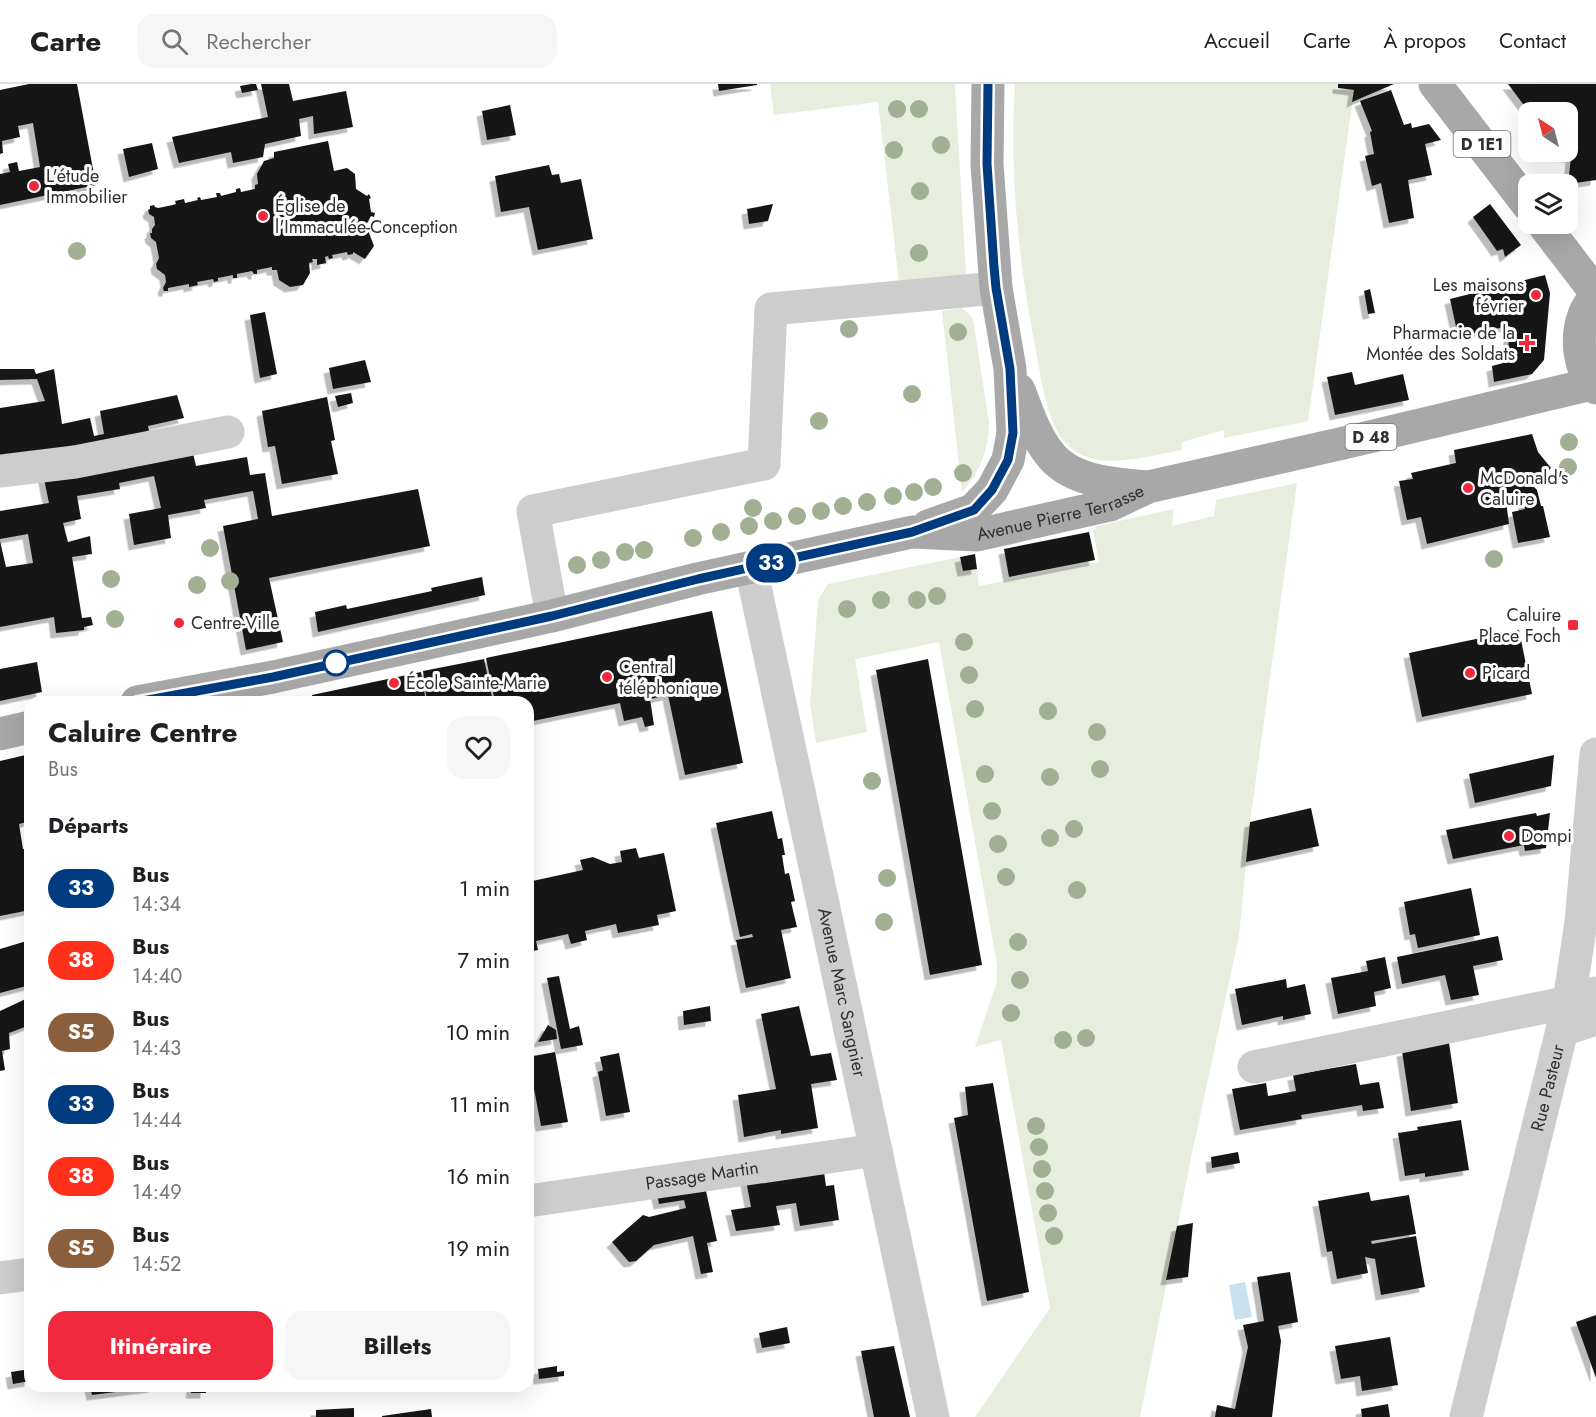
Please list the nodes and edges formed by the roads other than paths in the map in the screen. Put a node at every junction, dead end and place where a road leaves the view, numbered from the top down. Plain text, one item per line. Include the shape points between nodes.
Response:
1 (988, 84) edge
2 (1435, 84) edge
3 (1518, 192) edge
4 (1551, 234) edge
5 (996, 288) junction
6 (1596, 294) edge
7 (1010, 369) junction
8 (1594, 386) edge
9 (228, 432) dead end
10 (0, 471) edge
11 (1148, 488) junction
12 (912, 532) junction
13 (751, 568) junction
14 (552, 616) junction
15 (170, 696) edge
16 (24, 728) edge
17 (0, 734) edge
18 (1596, 754) edge
19 (1581, 1011) edge
20 (1254, 1067) dead end
21 (876, 1150) junction
22 (534, 1200) edge
23 (24, 1275) edge
24 (0, 1278) edge
25 (933, 1417) edge
26 (1466, 1417) edge

1 - 5 main road via 987,164
2 - 3 main road, D 1E1
4 - 6 main road
5 - 7 main road
5 - 14 street via 771,309 764,464 533,511
6 - 8 main road via 1584,315 1579,338 1582,362
7 - 11 main road via 1050,455 1074,474
7 - 12 main road via 1013,433 1008,460 992,490 974,510
8 - 11 main road, Avenue Pierre Terrasse / D 48
9 - 10 street via 75,462
11 - 12 main road, Avenue Pierre Terrasse / D 48 via 1110,505 977,535
12 - 13 main road, Avenue Pierre Terrasse / D 48
13 - 14 main road, Avenue Pierre Terrasse / D 48
13 - 21 street, Avenue Marc Sangnier
14 - 15 main road, Avenue Pierre Terrasse / D 48
16 - 17 main road
18 - 19 street, Rue Pasteur via 1581,922
19 - 20 street
19 - 26 street, Rue Pasteur
21 - 22 street, Passage Martin
21 - 25 street, Avenue Marc Sangnier
23 - 24 street

